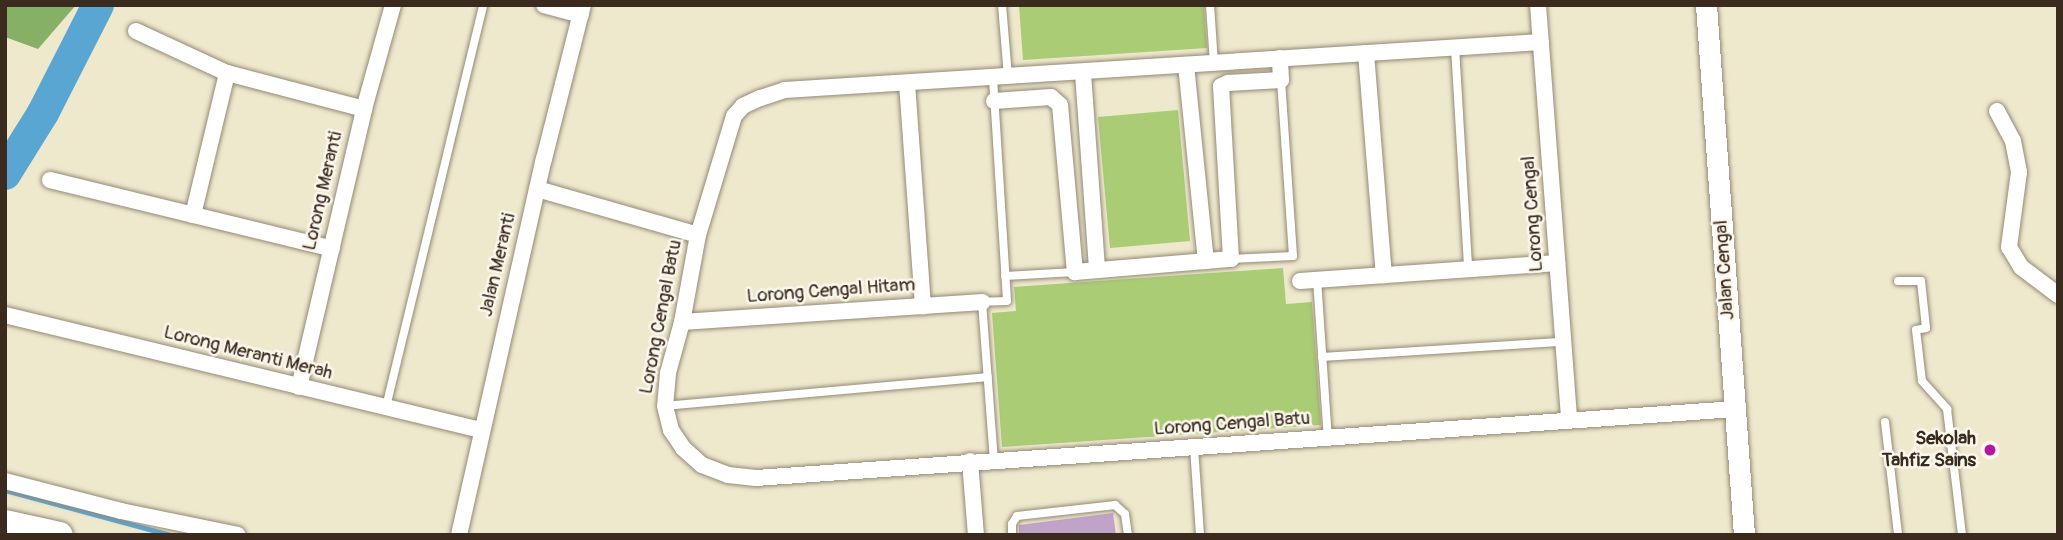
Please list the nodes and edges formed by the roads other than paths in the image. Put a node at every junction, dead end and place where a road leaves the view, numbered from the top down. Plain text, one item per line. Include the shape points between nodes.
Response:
1 (393, 5) edge
2 (483, 5) edge
3 (544, 5) edge
4 (1002, 5) edge
5 (1210, 5) edge
6 (1538, 5) edge
7 (1706, 5) edge
8 (582, 10) edge
9 (136, 31) dead end
10 (1541, 42) junction
11 (1455, 47) junction
12 (1366, 52) junction
13 (1279, 58) junction
14 (1214, 63) junction
15 (1185, 65) junction
16 (227, 74) junction
17 (1083, 74) junction
18 (1000, 77) junction
19 (1281, 80) junction
20 (906, 83) junction
21 (994, 101) junction
22 (364, 108) junction
23 (1997, 111) dead end
24 (50, 180) dead end
25 (537, 189) junction
26 (193, 215) junction
27 (698, 235) junction
28 (332, 249) junction
29 (1231, 259) junction
30 (1206, 261) junction
31 (1557, 263) junction
32 (1468, 269) junction
33 (1097, 270) junction
34 (1075, 271) junction
35 (1384, 275) junction
36 (1005, 276) junction
37 (1317, 279) junction
38 (1300, 281) dead end
39 (1898, 281) dead end
40 (2058, 295) edge
41 (982, 302) junction
42 (923, 306) junction
43 (5, 315) edge
44 (682, 322) junction
45 (1563, 342) junction
46 (1322, 357) junction
47 (988, 377) junction
48 (299, 387) junction
49 (665, 406) junction
50 (386, 407) junction
51 (1735, 409) junction
52 (1569, 420) junction
53 (1885, 422) dead end
54 (482, 430) junction
55 (1328, 439) junction
56 (1194, 447) junction
57 (994, 460) junction
58 (970, 461) junction
59 (5, 481) edge
60 (5, 523) edge
61 (60, 535) edge
62 (238, 535) edge
63 (458, 535) edge
64 (976, 535) edge
65 (1012, 535) edge
66 (1128, 535) edge
67 (1199, 535) edge
68 (1744, 535) edge
69 (1898, 535) edge
70 (1962, 535) edge

1 - 22 street, Lorong Meranti
2 - 50 lane
3 - 8 street
4 - 18 lane
5 - 14 lane
6 - 10 street, Lorong Cengal
7 - 51 street, Jalan Cengal
8 - 25 street, Jalan Meranti
9 - 16 street
10 - 11 street, Lorong Cengal Batu
10 - 31 street, Lorong Cengal
11 - 12 street, Lorong Cengal Batu
11 - 32 lane
12 - 13 street, Lorong Cengal Batu
12 - 35 street
13 - 14 street, Lorong Cengal Batu
13 - 19 street
14 - 15 street, Lorong Cengal Batu
15 - 17 street, Lorong Cengal Batu
15 - 30 street
16 - 22 street
16 - 26 street
17 - 18 street, Lorong Cengal Batu
17 - 33 street
18 - 20 street, Lorong Cengal Batu
18 - 21 lane
19 - 29 street via 1221,86
19 - 29 lane via 1293,256
20 - 27 street, Lorong Cengal Batu via 785,90 743,106 734,116
20 - 42 street
21 - 34 street via 1051,97 1060,105
21 - 36 lane
22 - 28 street, Lorong Meranti
23 - 40 street via 2013,141 2019,172 2009,247 2021,267
24 - 26 street
25 - 27 street
25 - 54 street, Jalan Meranti
26 - 28 street
27 - 44 street, Lorong Cengal Batu
28 - 48 street, Lorong Meranti
29 - 30 street
30 - 33 street
31 - 32 street
31 - 45 street, Lorong Cengal
32 - 35 street
33 - 34 street
34 - 36 lane
35 - 37 street
36 - 41 lane via 1007,301
37 - 38 street
37 - 46 lane
39 - 70 lane via 1921,281 1926,328 1916,330 1922,381 1947,409
41 - 42 street, Lorong Cengal Hitam
41 - 47 lane
42 - 44 street, Lorong Cengal Hitam
43 - 48 street, Lorong Meranti Merah
44 - 49 street, Lorong Cengal Batu via 668,373
45 - 46 lane
45 - 52 street, Lorong Cengal
46 - 55 lane
47 - 49 lane
47 - 57 lane
48 - 50 street, Lorong Meranti Merah
49 - 58 street, Lorong Cengal Batu via 671,430 683,448 702,465 728,475 756,478
50 - 54 street, Lorong Meranti Merah
51 - 52 street, Lorong Cengal Batu
51 - 68 street, Jalan Cengal
52 - 55 street, Lorong Cengal Batu
53 - 69 lane
54 - 63 street, Jalan Meranti
55 - 56 street, Lorong Cengal Batu
56 - 57 street, Lorong Cengal Batu
56 - 67 lane
57 - 58 street, Lorong Cengal Batu
58 - 64 street
59 - 62 street
60 - 61 main road
65 - 66 lane via 1017,516 1115,505 1125,514

